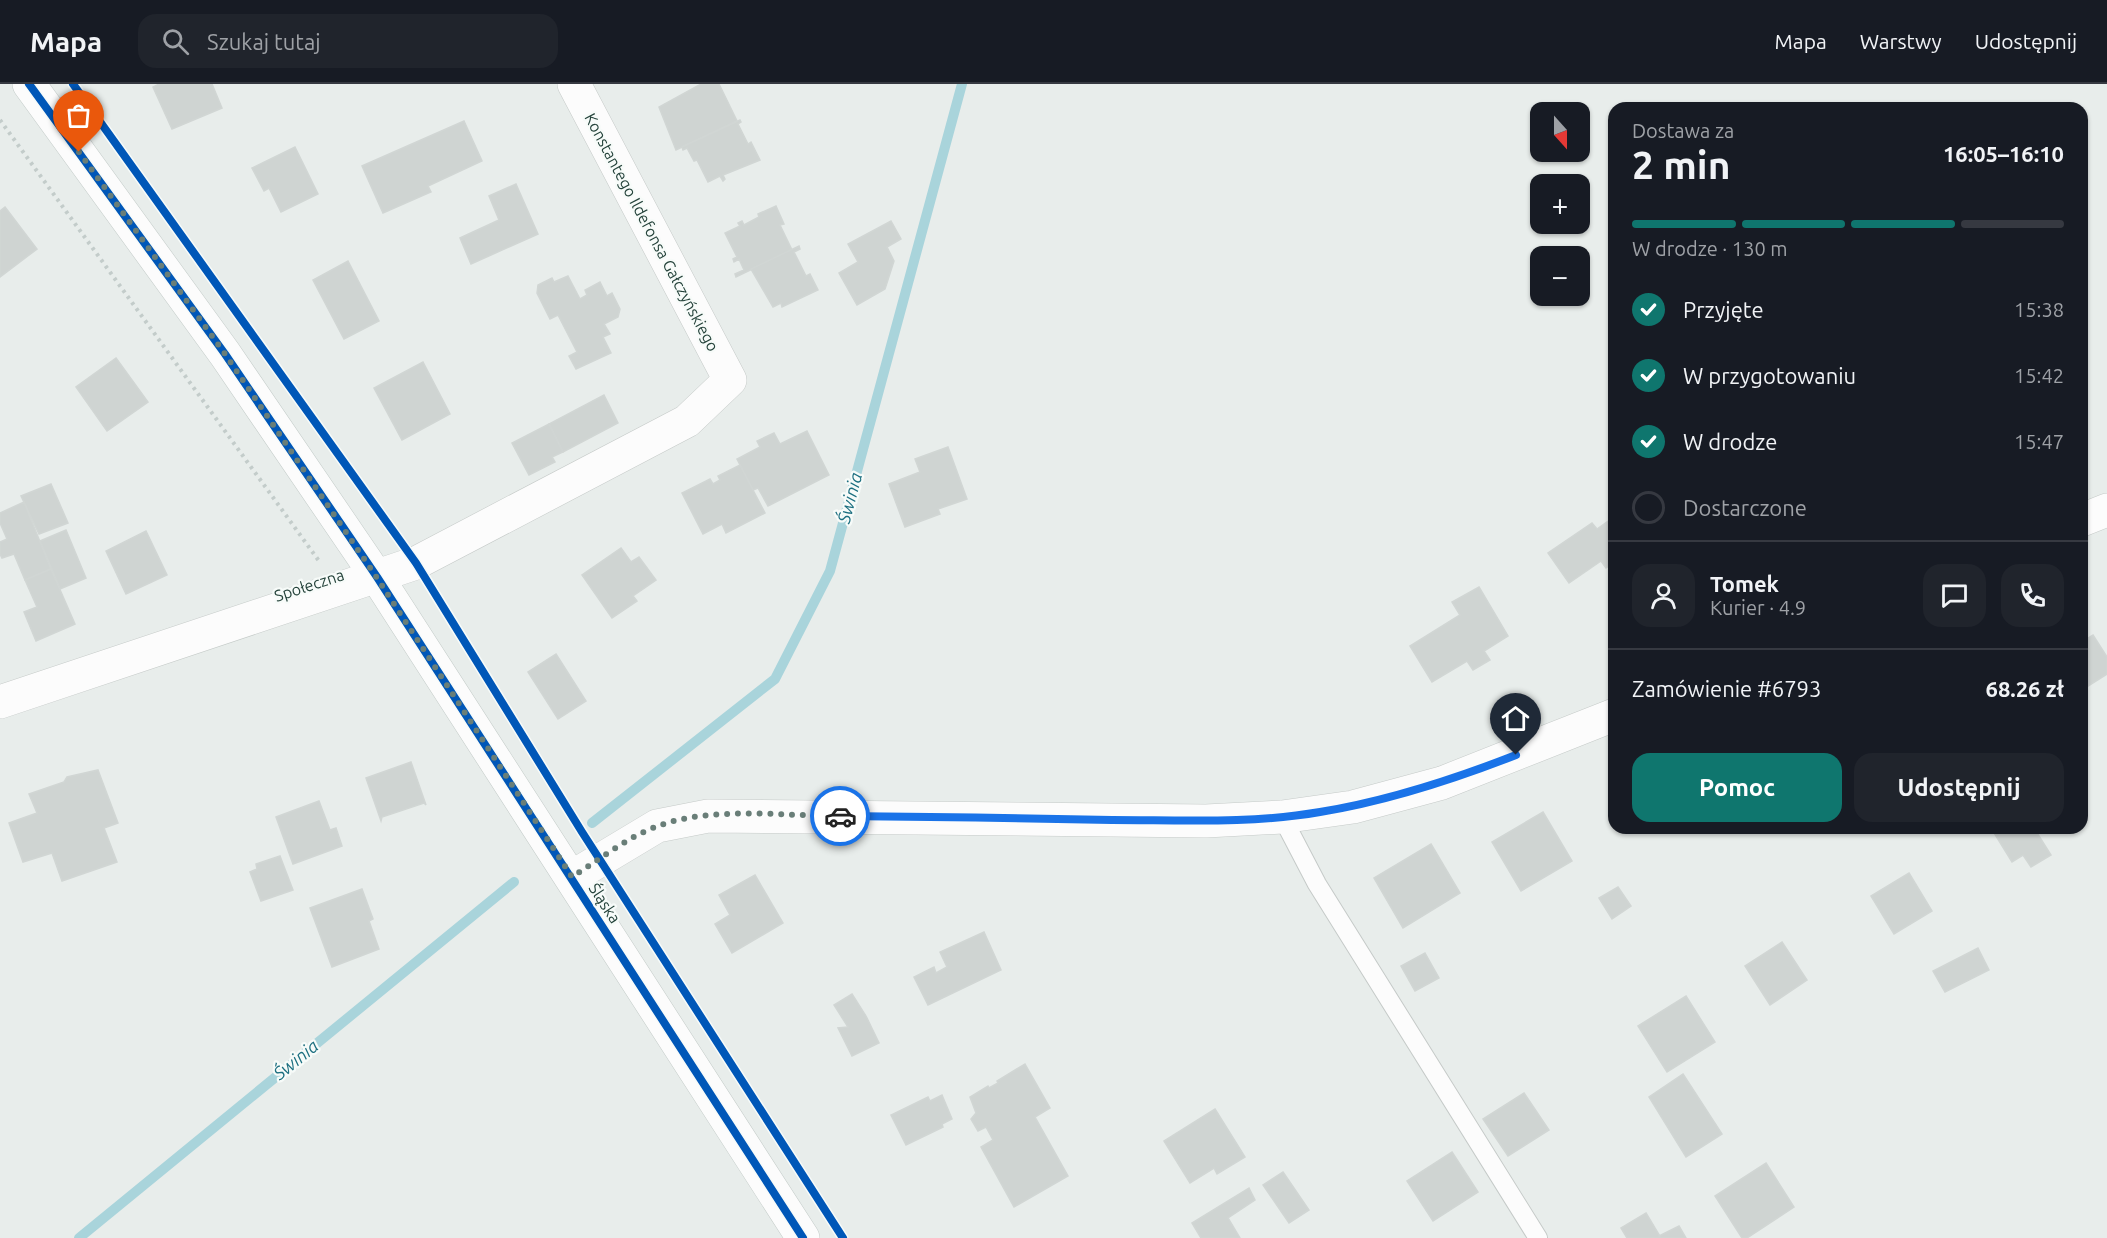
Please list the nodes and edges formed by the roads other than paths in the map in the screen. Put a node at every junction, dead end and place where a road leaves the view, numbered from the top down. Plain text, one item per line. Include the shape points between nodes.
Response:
1 (29, 84) edge
2 (574, 84) edge
3 (730, 380) joint
4 (2107, 510) edge
5 (2088, 518) edge
6 (377, 578) junction
7 (0, 702) edge
8 (1608, 717) edge
9 (1282, 817) junction
10 (572, 877) junction
11 (804, 1238) edge
12 (1538, 1238) edge

1 - 6 street, Śląska via 225,354
2 - 3 street, Konstantego Ildefonsa Gałczyńskiego
3 - 6 street, Społeczna via 687,421 416,563
4 - 5 street
6 - 7 street, Społeczna
6 - 10 street, Śląska
8 - 9 street via 1442,783 1353,807
9 - 10 street via 1206,821 708,816 657,826
9 - 12 lane via 1317,884
10 - 11 street, Śląska

